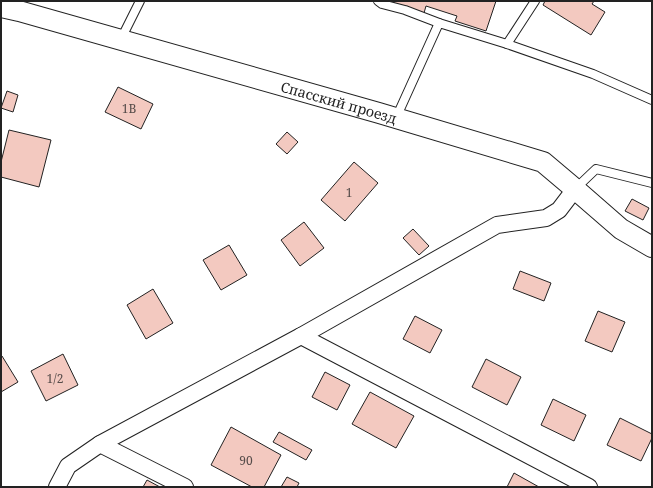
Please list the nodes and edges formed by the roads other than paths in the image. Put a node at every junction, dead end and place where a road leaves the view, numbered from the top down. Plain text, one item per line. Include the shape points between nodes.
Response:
1 (140, 1) edge
2 (378, 1) edge
3 (535, 1) edge
4 (1, 7) edge
5 (439, 23) junction
6 (121, 40) junction
7 (507, 44) junction
8 (652, 100) edge
9 (396, 118) junction
10 (652, 183) edge
11 (575, 189) junction
12 (652, 247) edge
13 (301, 336) junction
14 (100, 444) junction
15 (57, 487) edge
16 (185, 487) edge
17 (589, 487) edge

1 - 6 lane
2 - 5 lane
3 - 7 lane
4 - 6 street, Спасский проезд
5 - 7 lane
5 - 9 lane
6 - 9 street, Спасский проезд
7 - 8 lane via 593,74
9 - 11 street, Спасский проезд via 543,162
10 - 11 lane via 596,169
11 - 12 street, Спасский проезд via 621,229
11 - 13 street via 559,210 546,218 497,225
13 - 14 street
13 - 17 street
14 - 15 street via 68,466
14 - 16 street

